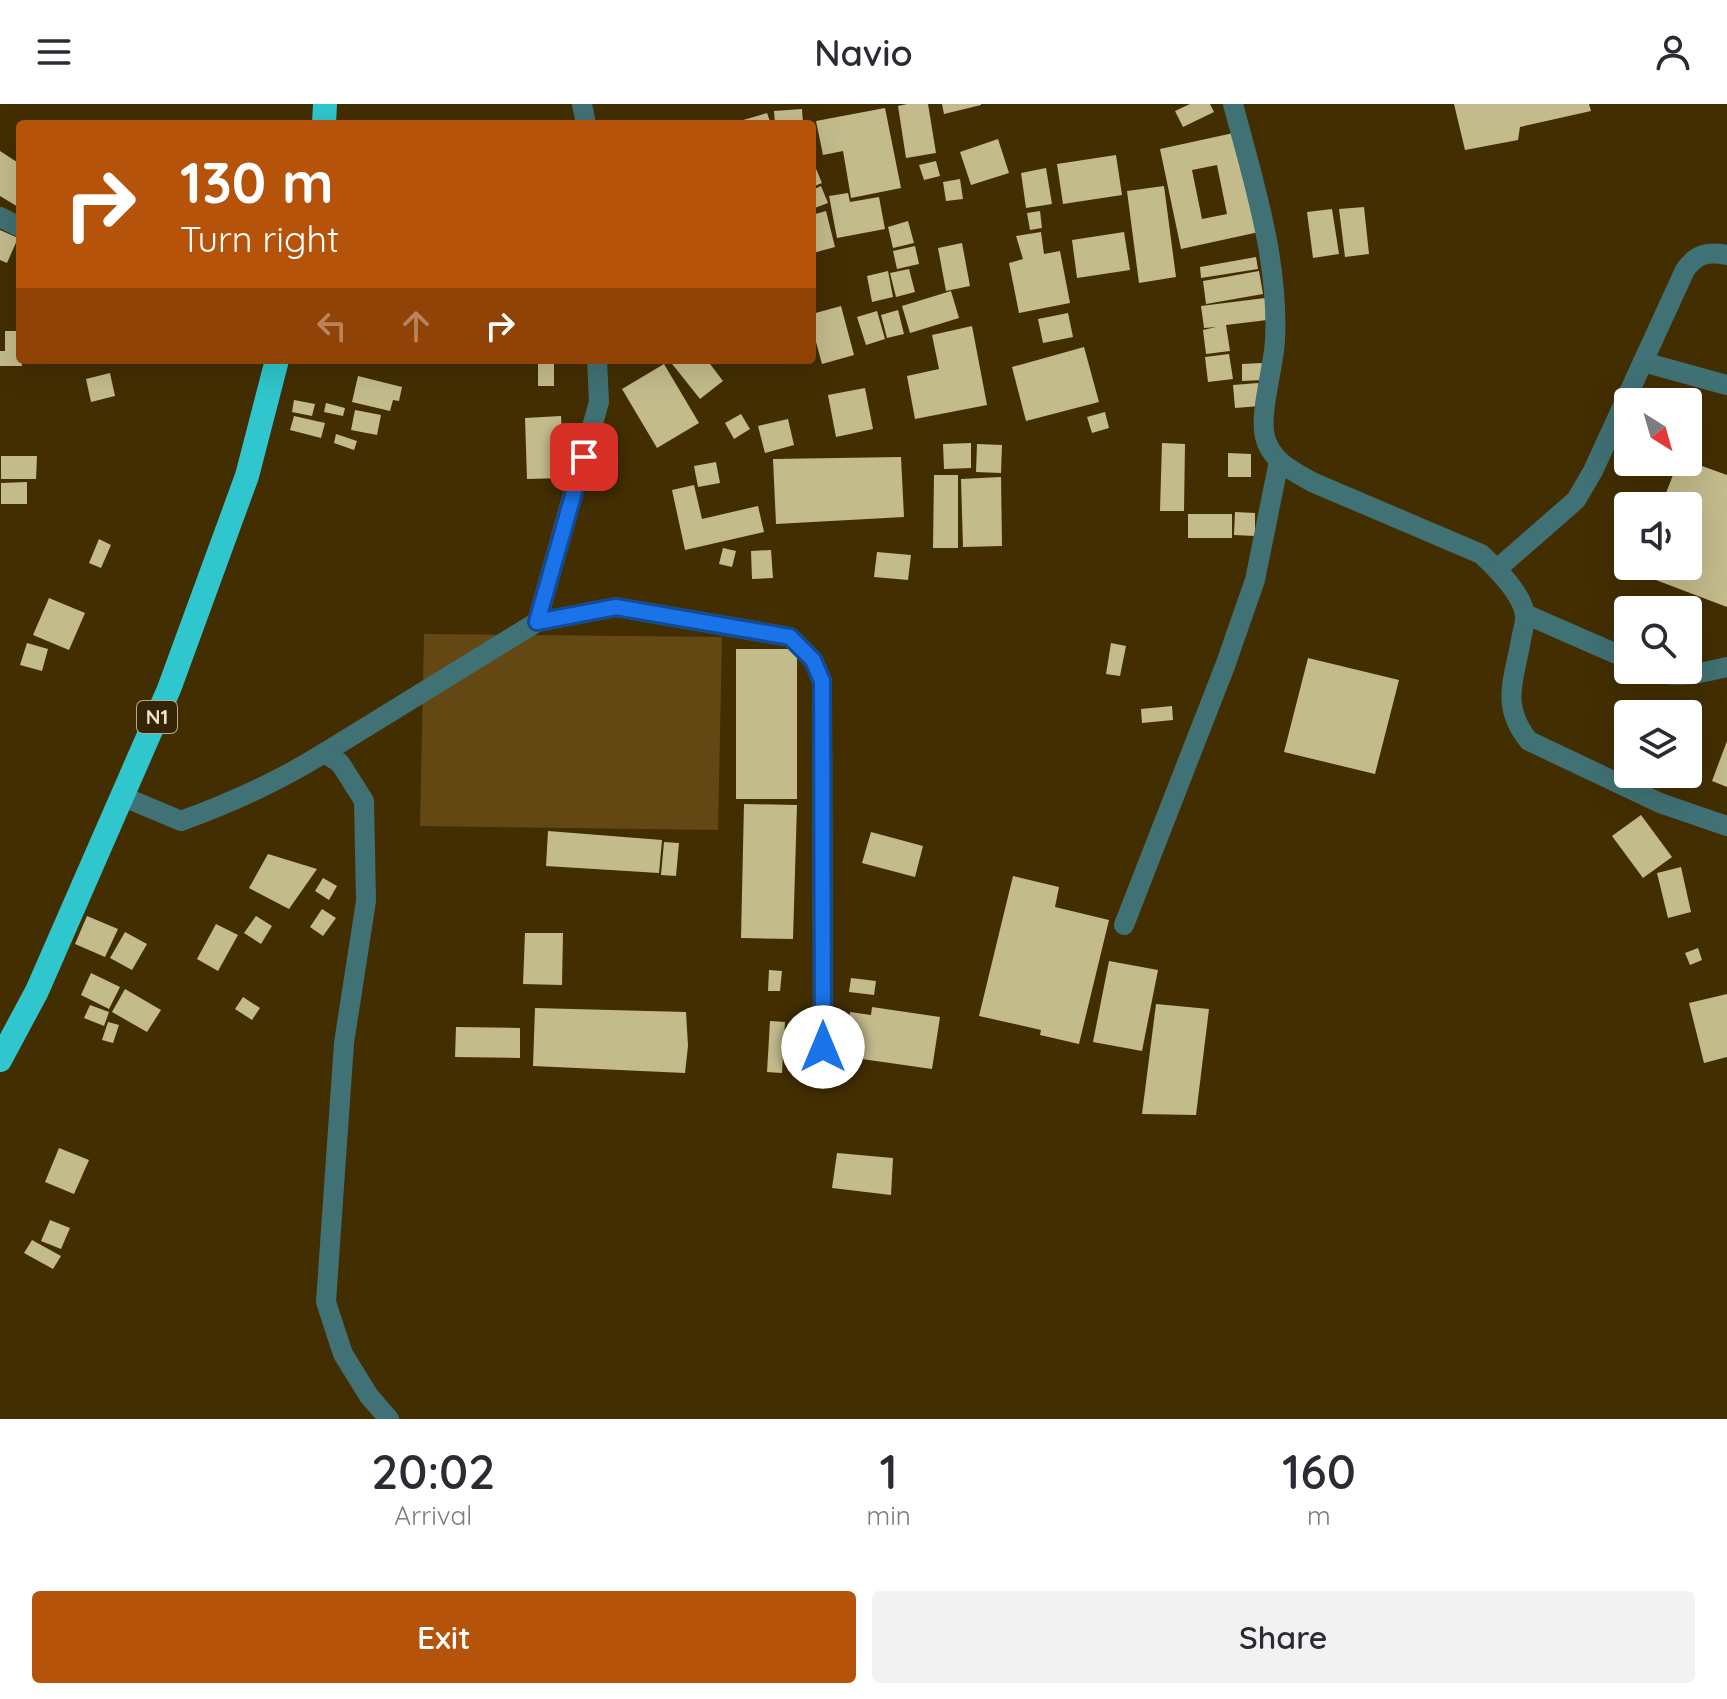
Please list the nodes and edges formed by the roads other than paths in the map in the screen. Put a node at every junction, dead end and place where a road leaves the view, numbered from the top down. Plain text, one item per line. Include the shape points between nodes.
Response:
1 (1233, 104) edge
2 (1727, 255) edge
3 (1643, 362) junction
4 (276, 364) edge
5 (597, 364) edge
6 (1727, 385) edge
7 (1279, 461) junction
8 (1497, 569) junction
9 (1525, 614) junction
10 (537, 622) junction
11 (1614, 653) edge
12 (1727, 667) edge
13 (1702, 673) edge
14 (324, 753) junction
15 (124, 797) junction
16 (1727, 826) edge
17 (1124, 925) dead end
18 (823, 1047) dead end
19 (0, 1060) edge
20 (389, 1419) edge

1 - 7 street via 1262,213 1272,282 1275,339 1264,430
2 - 3 street via 1708,252 1693,258
3 - 6 street
3 - 8 street via 1576,500
4 - 15 highway, N1 via 247,476
5 - 10 street via 599,402
7 - 8 street via 1312,482 1481,554
7 - 17 street via 1255,580
8 - 9 street
9 - 11 street
9 - 16 street via 1510,704 1515,725 1529,741 1660,803
10 - 14 street
10 - 18 street via 616,607 790,637 813,660 822,681
12 - 13 street
14 - 15 street via 233,801 181,821
14 - 20 street via 340,763 364,801 366,901 344,1043 326,1302 343,1354
15 - 19 highway, N1 via 37,991

